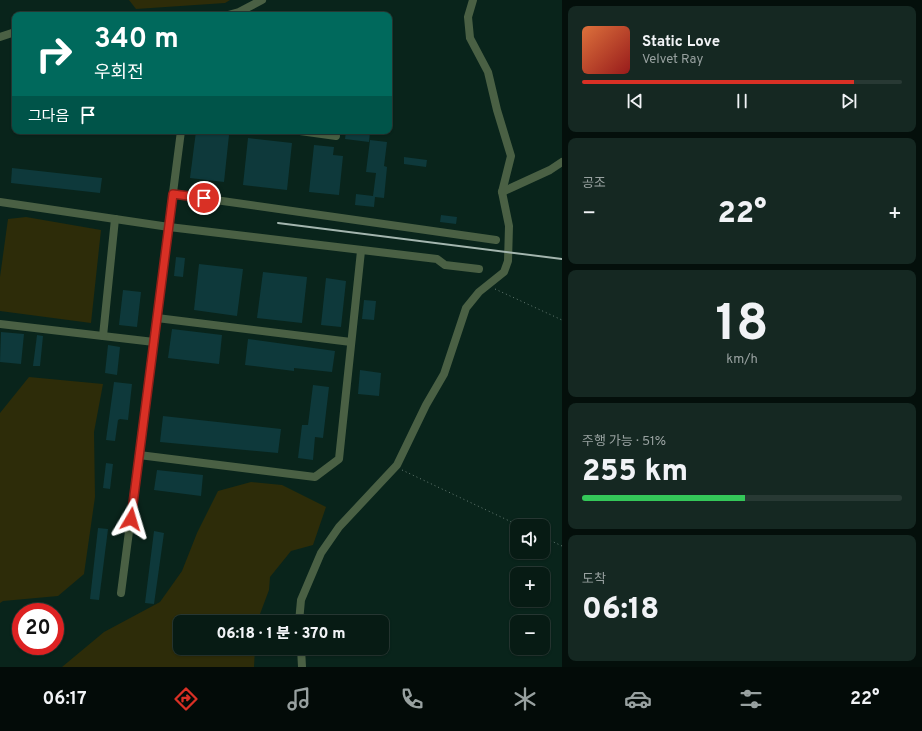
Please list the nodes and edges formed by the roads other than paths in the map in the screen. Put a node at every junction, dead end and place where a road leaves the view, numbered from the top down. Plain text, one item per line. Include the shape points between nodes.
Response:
1 (262, 0) edge
2 (473, 0) edge
3 (239, 12) edge
4 (12, 33) edge
5 (0, 37) edge
6 (181, 134) edge
7 (322, 134) edge
8 (336, 136) dead end
9 (562, 162) edge
10 (502, 192) junction
11 (173, 194) junction
12 (0, 202) edge
13 (116, 220) junction
14 (169, 227) junction
15 (496, 240) dead end
16 (360, 251) junction
17 (479, 269) dead end
18 (157, 318) junction
19 (0, 324) edge
20 (103, 336) junction
21 (154, 342) junction
22 (351, 342) junction
23 (139, 455) junction
24 (121, 593) dead end
25 (300, 615) edge
26 (301, 655) edge
27 (302, 667) edge

1 - 3 street
2 - 10 street via 468,17 470,38 488,72 496,110 511,156
4 - 5 street
6 - 11 street
7 - 8 street
9 - 10 street
10 - 25 street via 509,226 508,261 504,272 487,285 466,308 444,374 397,465 339,527 321,553 301,600
11 - 14 street
11 - 15 street
12 - 13 street
13 - 14 street
13 - 20 street
14 - 16 street
14 - 18 street
16 - 17 street via 437,259 445,265
16 - 22 street
18 - 21 street
18 - 22 street
19 - 20 street
20 - 21 street
21 - 23 street
22 - 23 street via 339,458 315,477
23 - 24 street
26 - 27 street

